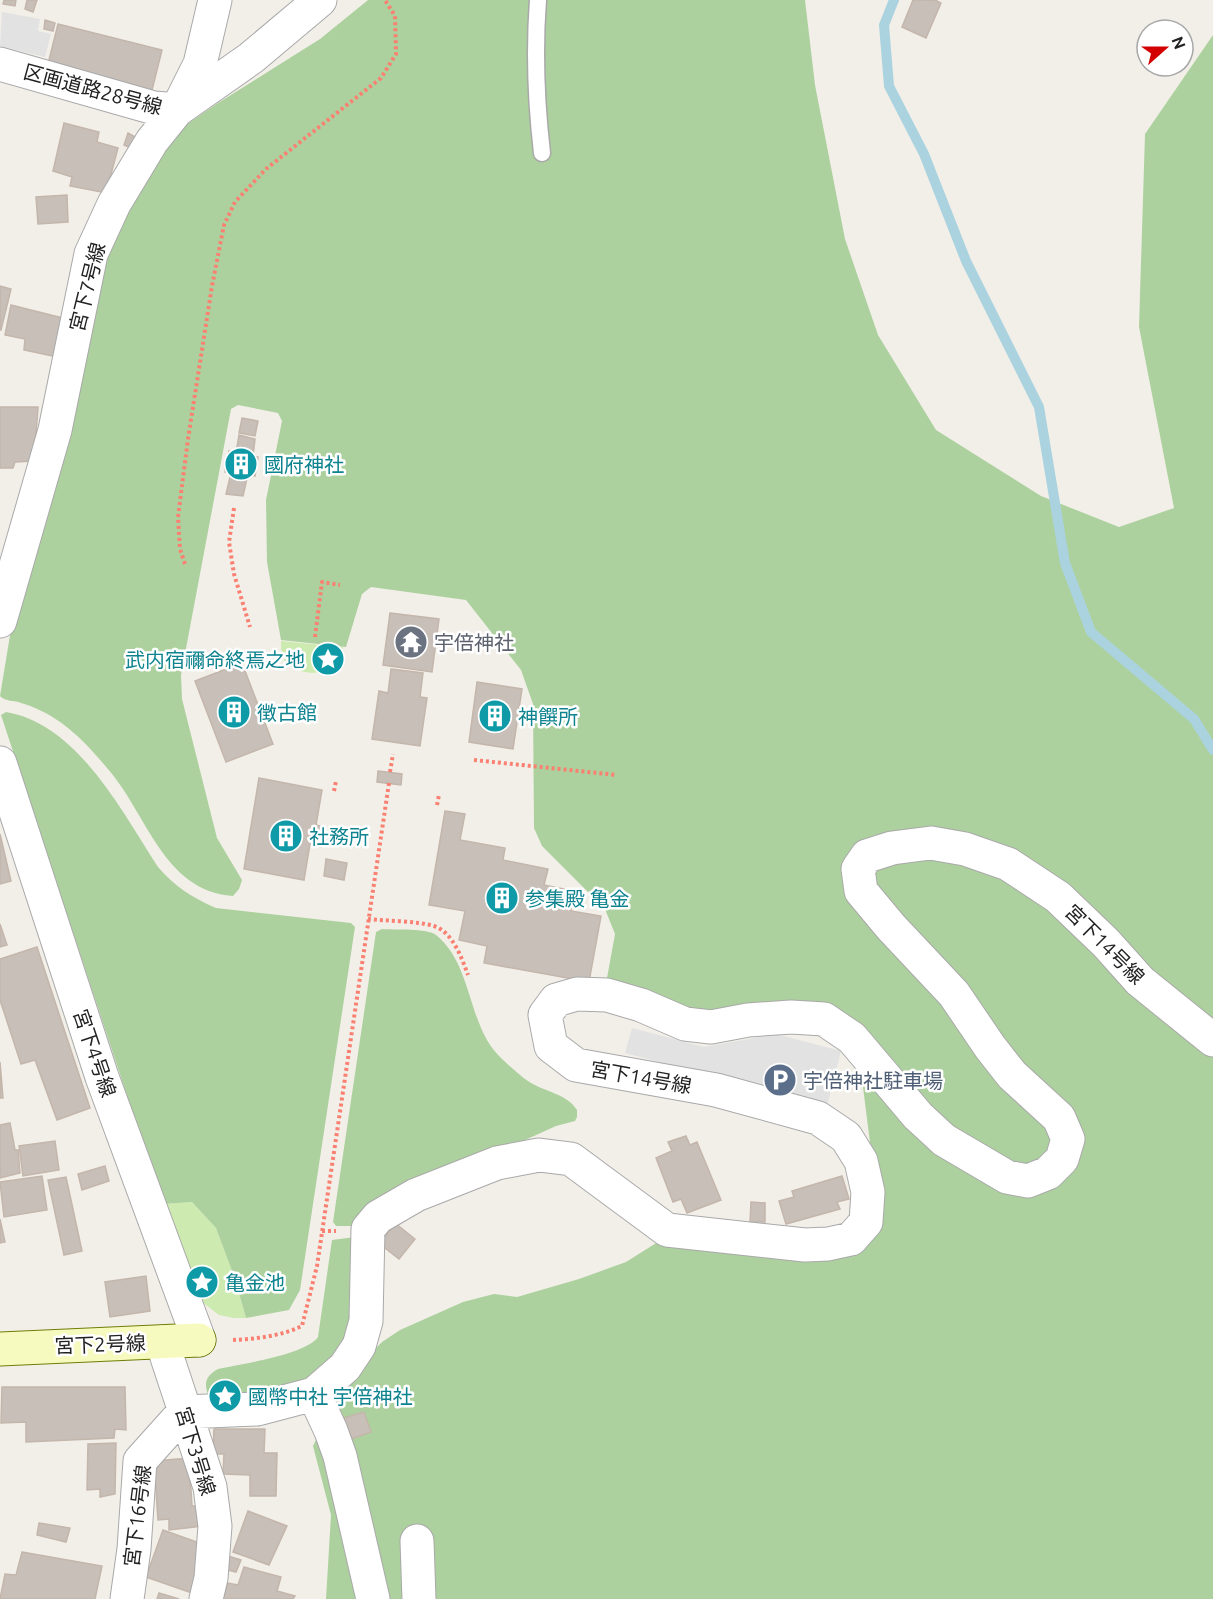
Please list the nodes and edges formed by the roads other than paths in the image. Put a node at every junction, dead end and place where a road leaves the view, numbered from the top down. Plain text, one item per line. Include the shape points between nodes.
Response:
1 (215, 0) edge
2 (320, 0) edge
3 (538, 0) edge
4 (0, 64) edge
5 (177, 110) junction
6 (542, 153) dead end
7 (0, 621) edge
8 (0, 763) edge
9 (1213, 1041) edge
10 (199, 1340) joint
11 (162, 1342) junction
12 (0, 1348) edge
13 (314, 1394) junction
14 (184, 1412) junction
15 (417, 1541) dead end
16 (127, 1599) edge
17 (206, 1599) edge
18 (373, 1599) edge
19 (418, 1599) edge

1 - 5 street, 区画道路28号線 via 200,64
2 - 5 street, 宮下7号線 via 251,58
3 - 6 lane via 536,100
4 - 5 street, 区画道路28号線 via 154,108
5 - 7 street, 宮下7号線 via 114,204 91,254 55,430
8 - 10 street, 宮下4号線 via 102,1077
9 - 13 street, 宮下14号線 via 1140,981 1058,897 1008,864 965,849 931,843 867,856 858,869 861,891 954,994 1012,1075 1059,1118 1068,1139 1062,1159 1048,1173 1028,1181 1007,1177 944,1140 918,1116 852,1038 824,1019 748,1020 711,1027 685,1024 607,995 577,994 556,1000 545,1015 551,1046 576,1065 716,1090 818,1118 846,1137 861,1161 868,1192 866,1222 851,1239 804,1245 667,1230 571,1159 539,1155 497,1163 416,1196 378,1216 368,1228 366,1321 359,1346 345,1367
10 - 11 street, 宮下2号線
11 - 12 street, 宮下2号線
11 - 14 street, 宮下3号線
13 - 14 street, 宮下14号線 via 257,1408
13 - 18 street via 340,1456
14 - 16 street, 宮下16号線 via 140,1461
14 - 17 street, 宮下3号線 via 210,1487 214,1517
15 - 19 street

